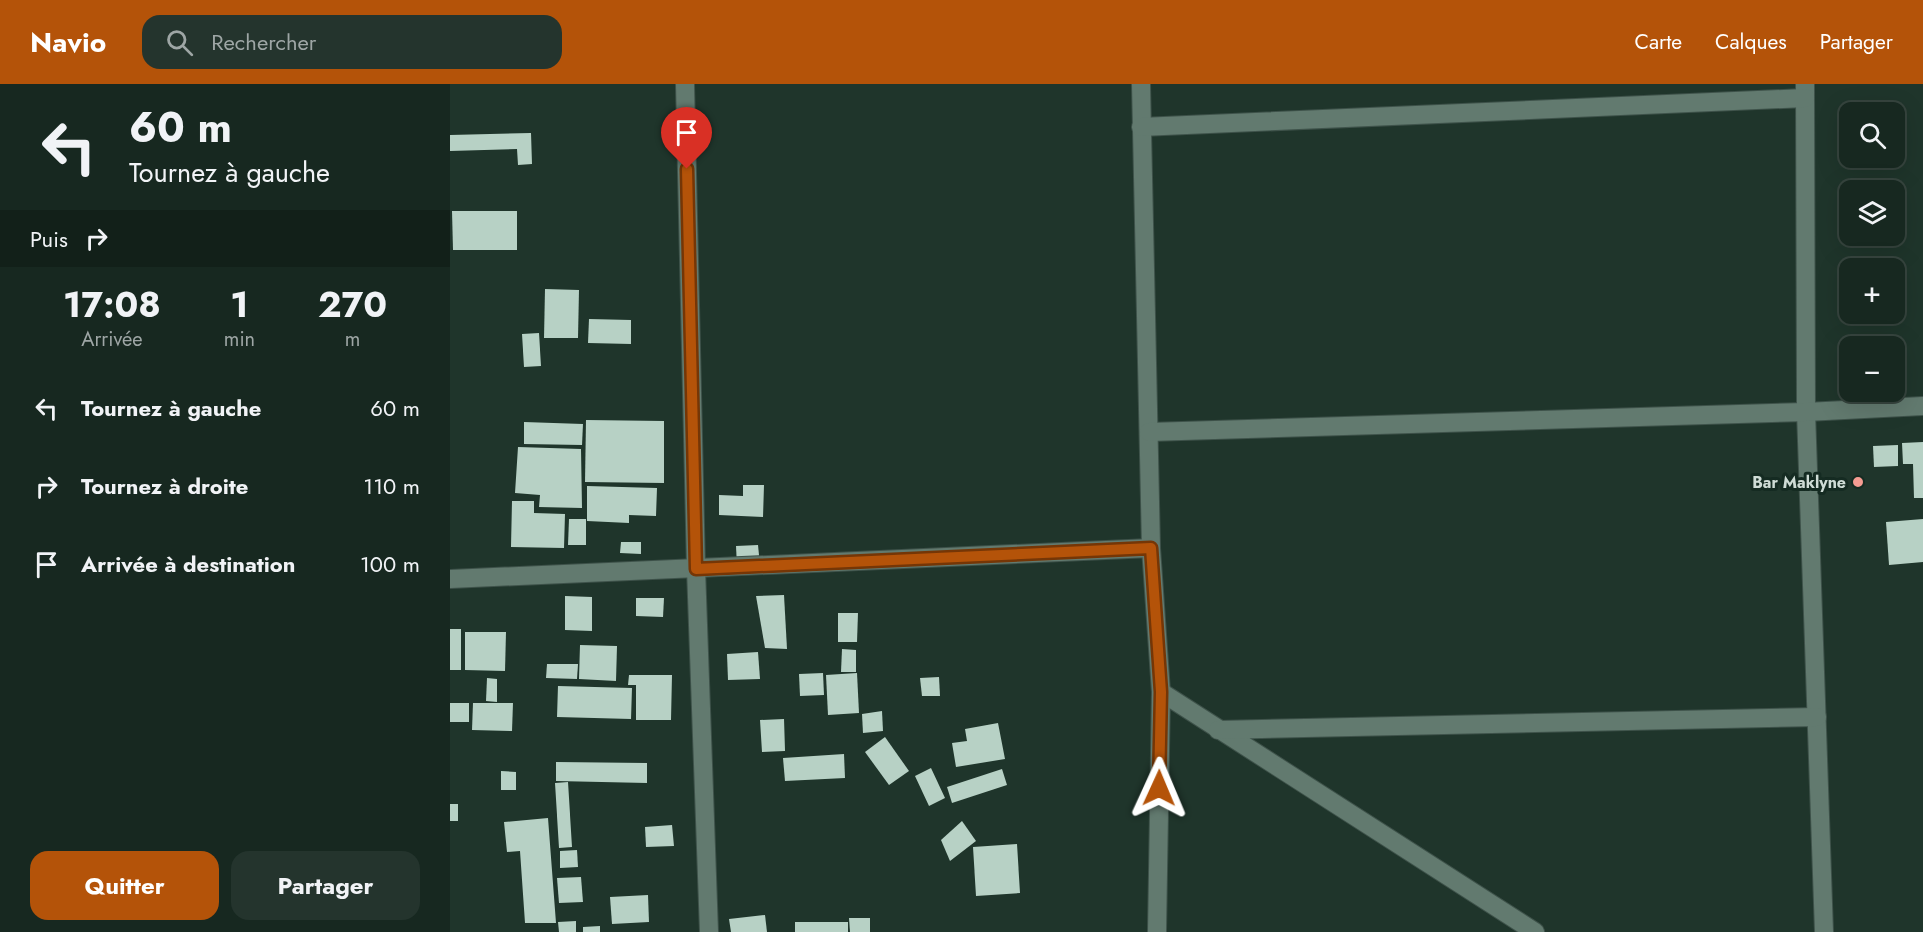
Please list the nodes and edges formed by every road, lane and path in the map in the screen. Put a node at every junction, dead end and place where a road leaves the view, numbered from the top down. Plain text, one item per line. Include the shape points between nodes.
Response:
1 (685, 84) edge
2 (1141, 84) edge
3 (1805, 91) edge
4 (1141, 127) junction
5 (1923, 406) edge
6 (1806, 412) junction
7 (1149, 432) junction
8 (1151, 548) junction
9 (696, 569) junction
10 (450, 579) edge
11 (1161, 692) junction
12 (1816, 717) junction
13 (1218, 730) junction
14 (709, 932) edge
15 (1157, 932) edge
16 (1535, 932) edge
17 (1824, 932) edge

1 - 9 street
2 - 4 street
3 - 4 street
3 - 6 street
4 - 7 street
5 - 6 street
6 - 7 street
6 - 12 street
7 - 8 street
8 - 9 street
8 - 11 street
9 - 10 street
9 - 14 street
11 - 13 street
11 - 15 street
12 - 13 street
12 - 17 street
13 - 16 street

